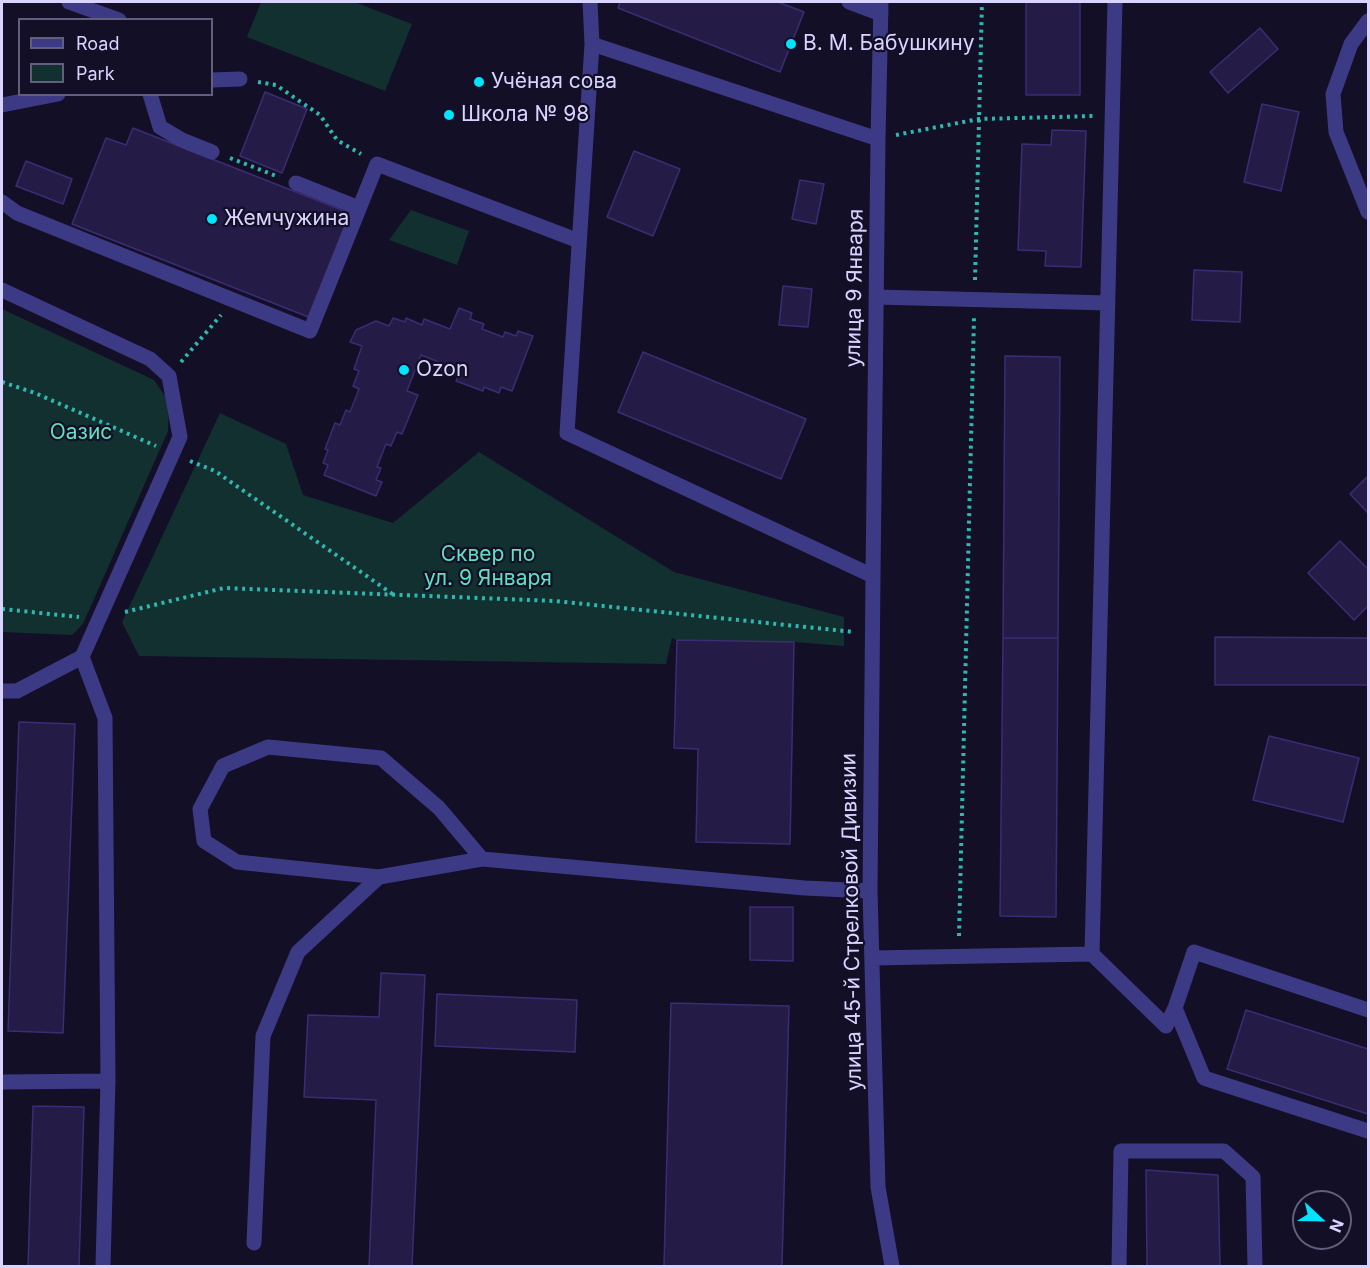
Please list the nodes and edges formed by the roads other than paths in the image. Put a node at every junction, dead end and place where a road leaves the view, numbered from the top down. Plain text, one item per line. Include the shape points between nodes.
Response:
1 (69, 2) edge
2 (590, 2) edge
3 (849, 2) edge
4 (1115, 2) edge
5 (881, 8) edge
6 (113, 18) edge
7 (1368, 21) edge
8 (592, 44) junction
9 (240, 79) road end
10 (213, 81) edge
11 (48, 96) edge
12 (151, 96) edge
13 (2, 105) edge
14 (878, 138) junction
15 (212, 152) road end
16 (296, 183) road end
17 (2, 202) edge
18 (359, 208) junction
19 (1368, 212) edge
20 (579, 241) junction
21 (2, 291) edge
22 (876, 297) junction
23 (1108, 303) junction
24 (873, 576) junction
25 (82, 657) junction
26 (2, 692) edge
27 (482, 858) junction
28 (379, 877) junction
29 (870, 891) junction
30 (1092, 954) junction
31 (872, 958) junction
32 (1175, 1008) junction
33 (1368, 1010) edge
34 (108, 1081) junction
35 (2, 1082) edge
36 (1368, 1131) edge
37 (254, 1242) dead end
38 (104, 1266) edge
39 (892, 1266) edge
40 (1119, 1266) edge
41 (1255, 1266) edge

1 - 6 street
2 - 8 street
3 - 5 street
4 - 23 street
5 - 14 street, улица 9 Января
7 - 19 street via 1351,44 1333,94 1336,132
8 - 14 street
8 - 20 street
9 - 10 street
11 - 13 street
12 - 15 street via 160,127
14 - 22 street, улица 9 Января
16 - 18 street
17 - 18 street via 18,213 310,331
18 - 20 street via 378,164
20 - 24 street via 567,433
21 - 25 street via 150,359 169,376 180,437
22 - 23 street
22 - 24 street, улица 9 Января
23 - 30 street
24 - 29 street, улица 45-й Стрелковой Дивизии
25 - 26 street via 17,691
25 - 34 street via 105,718
27 - 28 street
27 - 28 street via 439,808 381,758 268,747 223,766 200,809 204,841 237,862
27 - 29 street
28 - 37 street via 298,952 263,1036
29 - 31 street, улица 45-й Стрелковой Дивизии
30 - 31 street
30 - 32 street via 1166,1026
31 - 39 street, улица 45-й Стрелковой Дивизии via 878,1186
32 - 33 street via 1194,952
32 - 36 street via 1204,1078
34 - 35 street
34 - 38 street
40 - 41 street via 1121,1151 1224,1151 1252,1178

